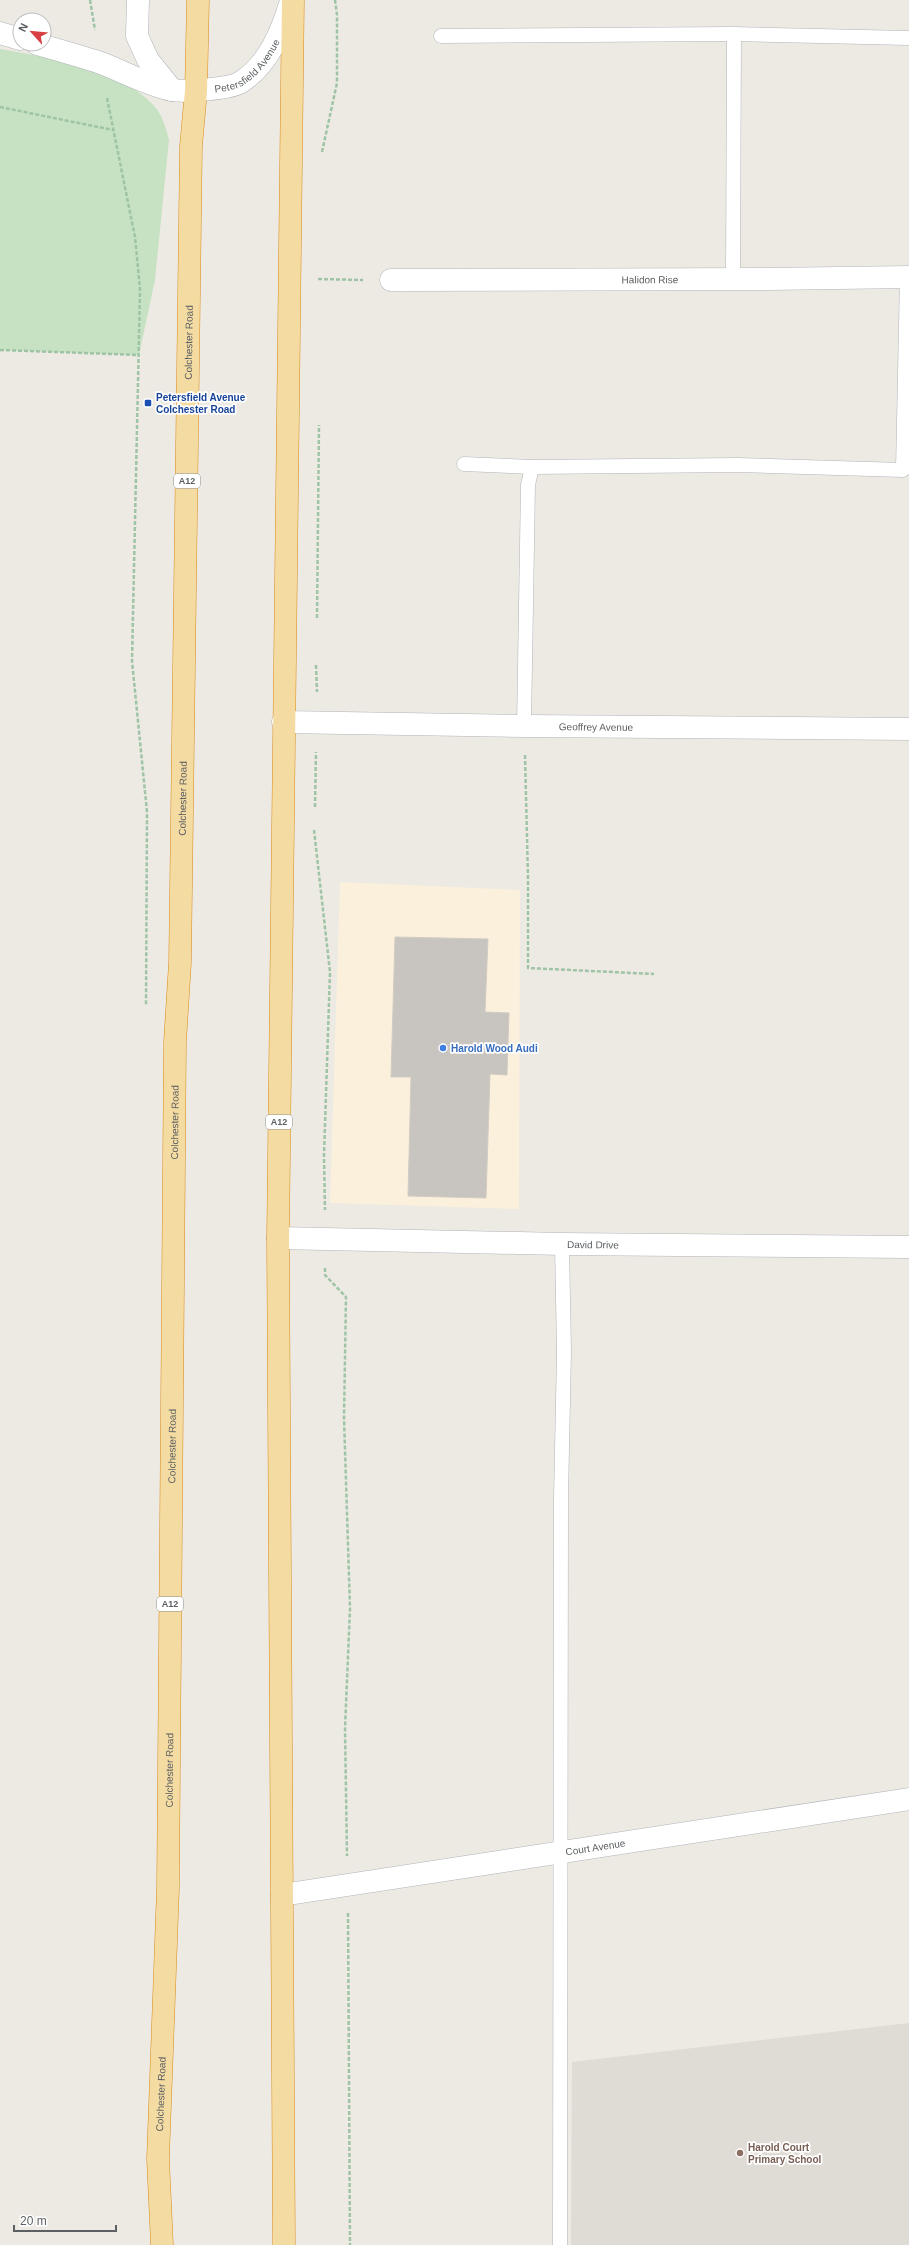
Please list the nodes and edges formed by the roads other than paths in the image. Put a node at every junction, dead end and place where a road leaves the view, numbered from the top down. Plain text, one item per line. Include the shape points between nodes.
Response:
1 (138, 0) edge
2 (198, 0) edge
3 (292, 0) edge
4 (0, 33) edge
5 (734, 34) junction
6 (441, 36) dead end
7 (12, 37) edge
8 (909, 38) edge
9 (52, 49) edge
10 (172, 90) junction
11 (196, 91) junction
12 (908, 277) edge
13 (733, 279) junction
14 (391, 280) road end
15 (464, 464) dead end
16 (532, 466) junction
17 (906, 470) edge
18 (283, 722) junction
19 (524, 726) junction
20 (909, 729) edge
21 (278, 1238) junction
22 (562, 1244) junction
23 (909, 1247) edge
24 (909, 1799) edge
25 (560, 1853) junction
26 (282, 1895) junction
27 (162, 2245) edge
28 (284, 2245) edge
29 (560, 2245) edge

1 - 10 street via 137,36 148,60
2 - 11 highway, Colchester Road / A12
3 - 11 street, Petersfield Avenue via 282,28 265,59 240,83
3 - 18 highway, A12
4 - 7 street
5 - 6 lane
5 - 8 lane
5 - 13 lane
9 - 10 street, Petersfield Avenue via 101,63
10 - 11 street, Petersfield Avenue
11 - 27 highway, Colchester Road / A12 via 191,146 180,963 175,1042 168,1888 158,2159
12 - 13 street, Halidon Rise
12 - 17 lane
13 - 14 street, Halidon Rise
15 - 16 lane
16 - 17 lane via 737,465
16 - 19 lane via 528,485
18 - 19 street, Geoffrey Avenue
18 - 21 highway, A12
19 - 20 street, Geoffrey Avenue
21 - 22 street, David Drive
21 - 26 highway, A12
22 - 23 street, David Drive
22 - 25 lane via 564,1352
24 - 25 street, Court Avenue
25 - 26 street, Court Avenue
25 - 29 lane
26 - 28 highway, A12

